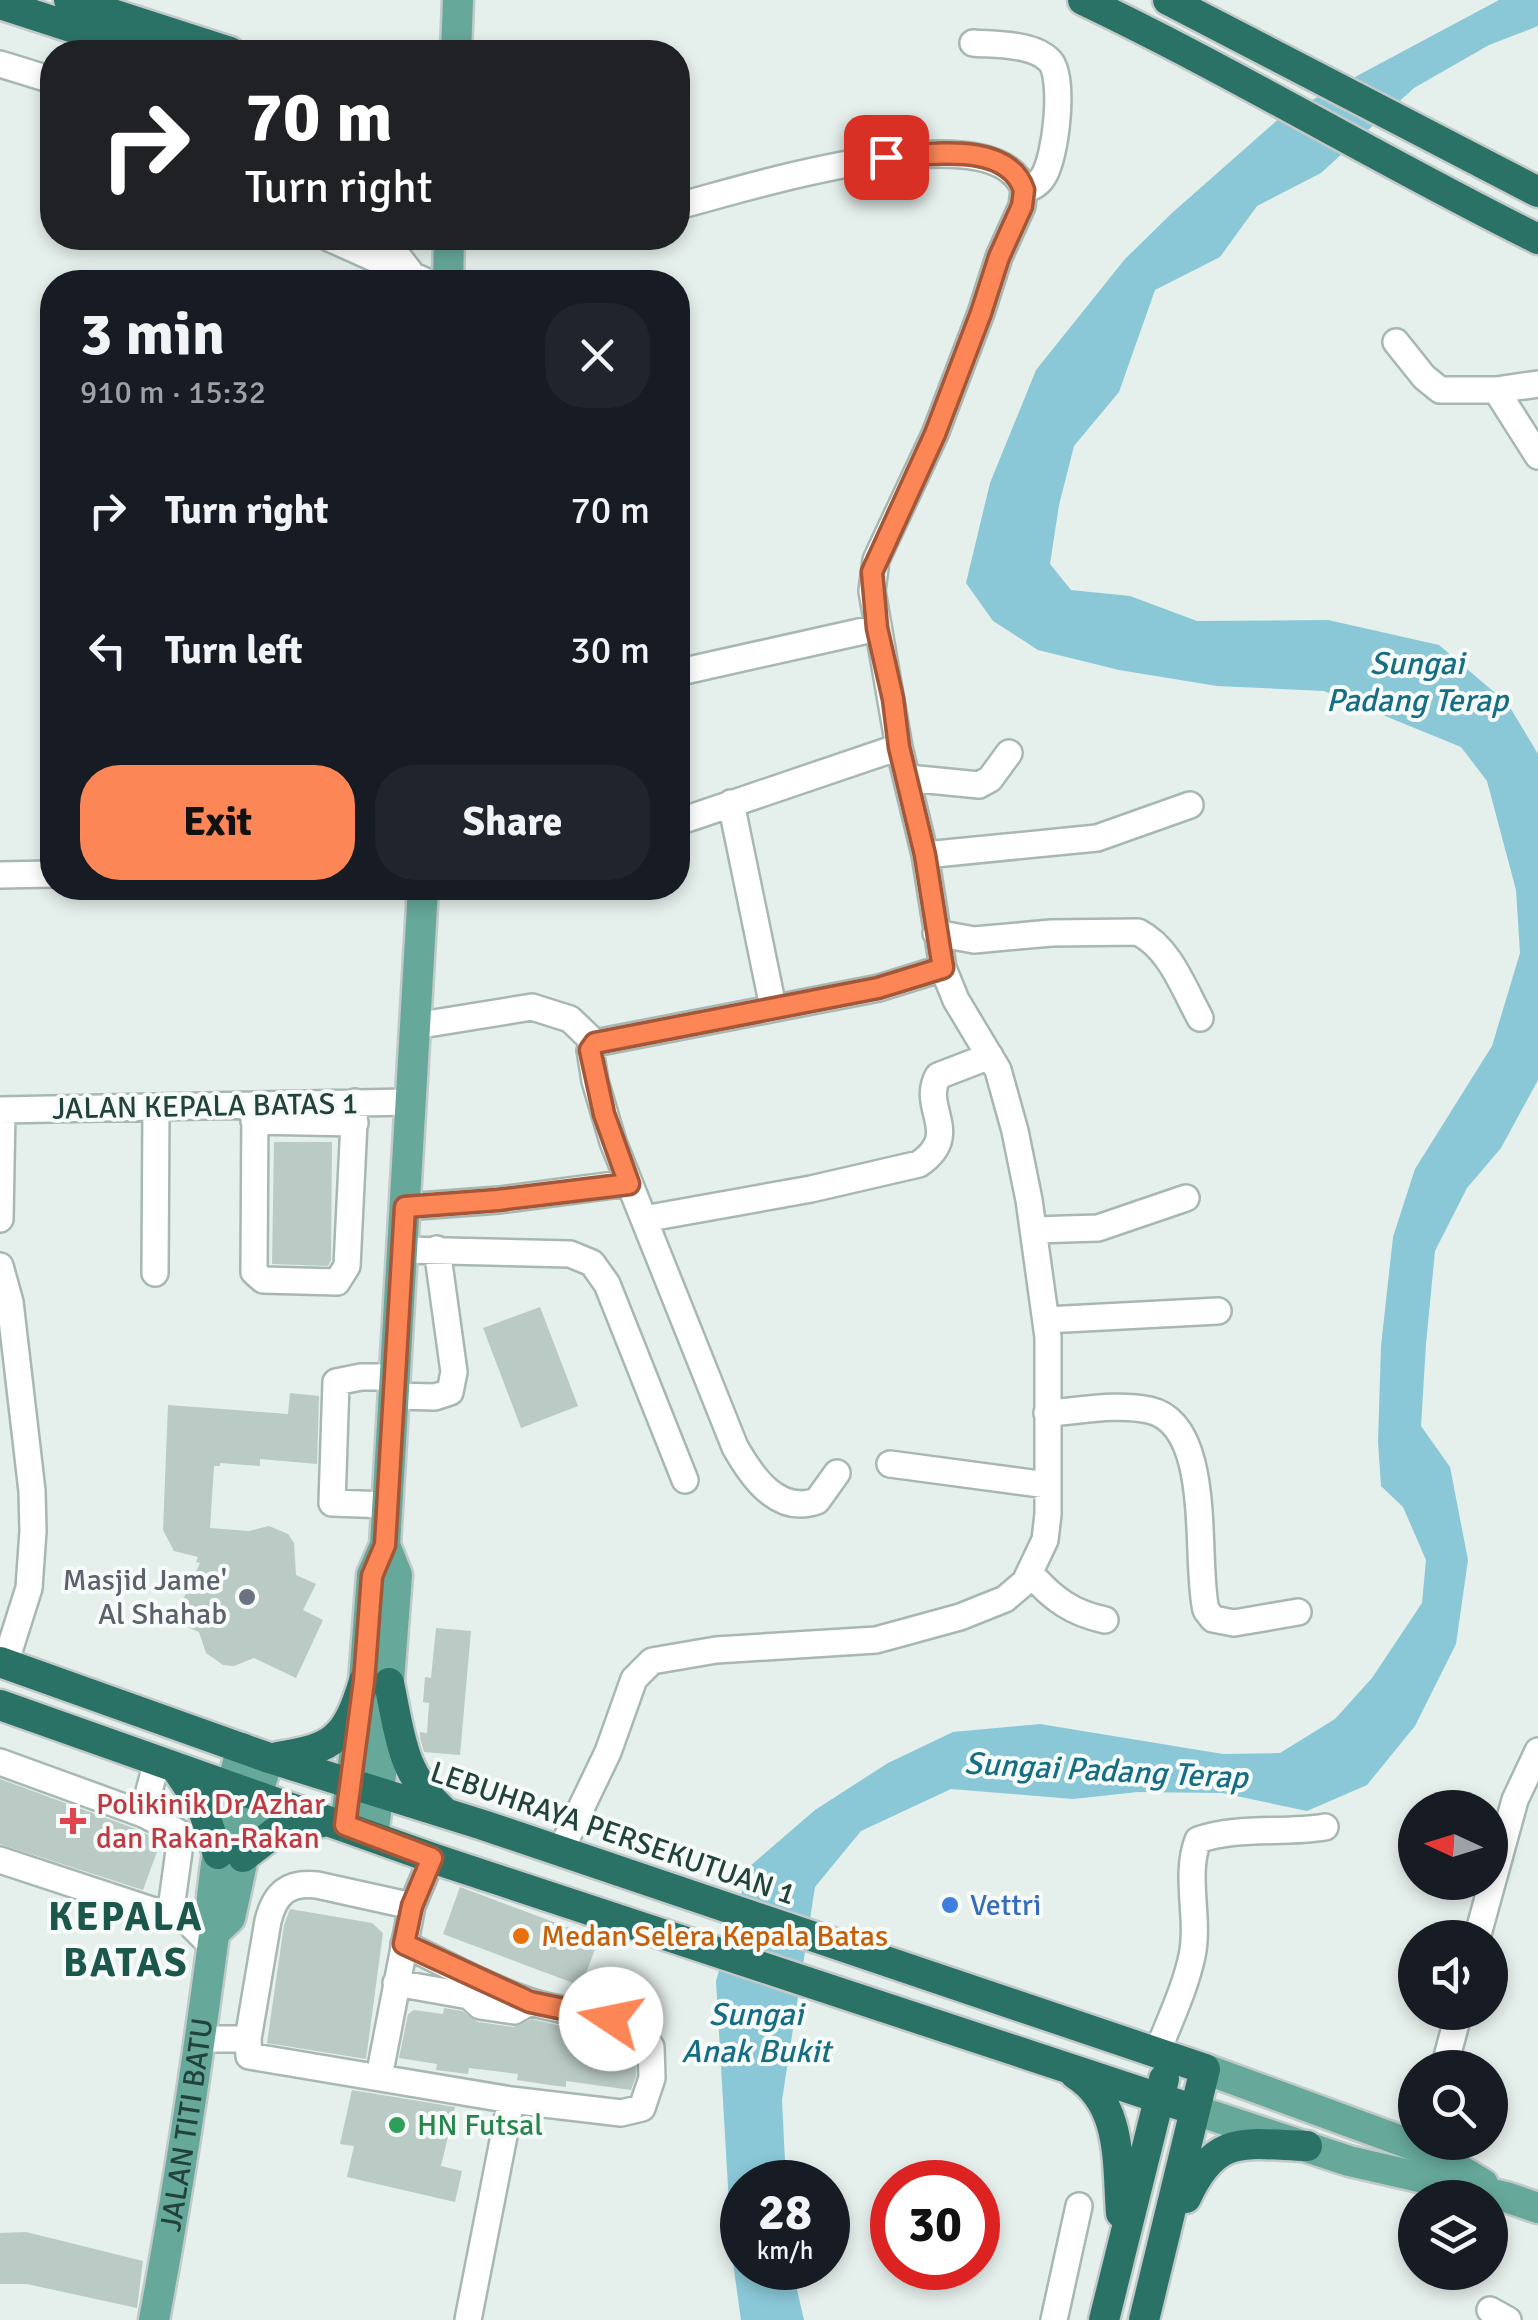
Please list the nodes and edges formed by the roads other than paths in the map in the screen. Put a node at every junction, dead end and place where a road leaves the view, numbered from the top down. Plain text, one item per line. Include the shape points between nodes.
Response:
1 (69, 0) edge
2 (458, 0) edge
3 (1083, 0) edge
4 (1168, 0) edge
5 (0, 4) edge
6 (111, 40) edge
7 (193, 40) edge
8 (456, 40) edge
9 (973, 43) dead end
10 (0, 64) edge
11 (40, 76) edge
12 (1024, 190) junction
13 (1538, 192) edge
14 (690, 203) edge
15 (1538, 239) edge
16 (355, 250) edge
17 (394, 250) edge
18 (400, 270) edge
19 (412, 270) edge
20 (1396, 342) dead end
21 (1538, 384) edge
22 (1496, 390) junction
23 (1538, 456) edge
24 (877, 628) junction
25 (690, 670) edge
26 (899, 747) junction
27 (1009, 753) dead end
28 (908, 778) junction
29 (731, 803) junction
30 (1190, 805) dead end
31 (690, 818) edge
32 (925, 855) junction
33 (0, 874) edge
34 (40, 874) edge
35 (422, 900) edge
36 (936, 933) junction
37 (943, 968) junction
38 (772, 1008) junction
39 (1200, 1018) dead end
40 (415, 1026) junction
41 (595, 1043) junction
42 (990, 1056) junction
43 (410, 1102) junction
44 (156, 1108) junction
45 (1, 1110) edge
46 (355, 1112) junction
47 (254, 1113) junction
48 (629, 1184) junction
49 (1186, 1198) dead end
50 (405, 1207) junction
51 (0, 1219) edge
52 (644, 1220) junction
53 (1034, 1230) junction
54 (437, 1249) junction
55 (402, 1250) junction
56 (0, 1266) edge
57 (155, 1273) dead end
58 (1218, 1311) dead end
59 (1046, 1320) junction
60 (395, 1386) junction
61 (9, 1392) edge
62 (1046, 1413) junction
63 (890, 1464) dead end
64 (837, 1473) dead end
65 (685, 1480) dead end
66 (1048, 1485) junction
67 (388, 1504) junction
68 (1031, 1574) junction
69 (1298, 1612) dead end
70 (1106, 1620) dead end
71 (8, 1627) edge
72 (3, 1663) edge
73 (376, 1682) junction
74 (0, 1705) edge
75 (1538, 1750) edge
76 (256, 1753) junction
77 (0, 1762) edge
78 (167, 1764) junction
79 (365, 1787) junction
80 (244, 1790) junction
81 (143, 1814) junction
82 (446, 1814) junction
83 (350, 1827) junction
84 (1325, 1827) dead end
85 (560, 1852) junction
86 (231, 1856) junction
87 (432, 1858) junction
88 (0, 1860) edge
89 (412, 1906) junction
90 (170, 1916) junction
91 (1482, 1920) edge
92 (213, 1938) junction
93 (404, 1944) junction
94 (396, 1982) junction
95 (530, 2002) junction
96 (199, 2039) junction
97 (248, 2039) junction
98 (1164, 2055) junction
99 (1056, 2063) junction
100 (1205, 2069) junction
101 (379, 2076) junction
102 (1159, 2099) junction
103 (511, 2100) junction
104 (1195, 2110) junction
105 (1398, 2136) edge
106 (1307, 2146) junction
107 (1449, 2160) edge
108 (1427, 2180) edge
109 (1480, 2180) edge
110 (1508, 2198) edge
111 (1079, 2206) dead end
112 (1538, 2208) edge
113 (1124, 2241) junction
114 (1161, 2251) junction
115 (154, 2320) edge
116 (468, 2320) edge
117 (1054, 2320) edge
118 (1104, 2320) edge
119 (1144, 2320) edge

1 - 7 highway
2 - 8 main road
3 - 15 highway
4 - 13 highway
5 - 6 highway
9 - 12 street via 1030,50 1056,72 1051,160 1036,186
10 - 11 street
12 - 14 street via 994,160 886,157
12 - 24 street via 935,434 872,572
16 - 18 street
17 - 19 street
20 - 22 street via 1440,390
21 - 22 street
22 - 23 street
24 - 25 street
24 - 26 street
26 - 28 street
26 - 29 street
27 - 28 street via 990,780 978,784
28 - 32 street
29 - 31 street
29 - 38 street
30 - 32 street via 1097,838
32 - 36 street
33 - 34 street
35 - 40 main road
36 - 37 street
36 - 39 street via 974,940 1138,932 1167,958
37 - 38 street
37 - 42 street
38 - 41 street
40 - 41 street via 532,1007 570,1019
40 - 43 main road
41 - 48 street via 595,1080
42 - 52 street via 938,1076 933,1089 941,1138 919,1164
42 - 53 street via 1009,1105
43 - 46 street, JALAN KEPALA BATAS 1
43 - 50 main road
44 - 45 street, JALAN KEPALA BATAS 1
44 - 47 street, JALAN KEPALA BATAS 1
44 - 57 street
45 - 51 street
46 - 47 street, JALAN KEPALA BATAS 1
46 - 47 street via 347,1266 337,1282 262,1280 254,1272
48 - 50 street
48 - 52 street
49 - 53 street via 1098,1228
50 - 55 main road
52 - 64 street via 744,1464 792,1506 817,1501
53 - 59 street
54 - 55 street
54 - 60 street via 454,1386 434,1397
54 - 65 street via 570,1254 592,1263
55 - 60 main road
56 - 61 street via 10,1302
58 - 59 street
59 - 62 street
60 - 67 main road
60 - 67 street via 361,1377 336,1382 332,1503
61 - 71 street via 32,1490 33,1531 29,1588
62 - 66 street
62 - 69 street via 1149,1410 1171,1422 1192,1462 1204,1598 1213,1619 1234,1624
63 - 66 street
66 - 68 street via 1044,1540
67 - 73 main road via 385,1545 372,1576
68 - 70 street via 1058,1602
68 - 85 street via 1005,1599 897,1636 652,1661 634,1679
71 - 72 street
72 - 76 highway, LEBUHRAYA PERSEKUTUAN 1
73 - 76 highway via 340,1737 312,1752
73 - 79 main road
73 - 82 highway via 410,1773
74 - 78 highway
75 - 91 street via 1516,1800
76 - 79 highway, LEBUHRAYA PERSEKUTUAN 1
76 - 80 main road, JALAN TITI BATU
77 - 81 street
78 - 80 highway
78 - 81 street
78 - 86 highway
79 - 82 highway, LEBUHRAYA PERSEKUTUAN 1
79 - 83 main road
80 - 83 highway
80 - 86 main road, JALAN TITI BATU
81 - 90 street via 173,1827 180,1839
82 - 85 highway, LEBUHRAYA PERSEKUTUAN 1
83 - 86 highway via 306,1822
83 - 87 highway
84 - 98 street via 1217,1833 1198,1840 1192,1855 1192,1958
85 - 98 highway, LEBUHRAYA PERSEKUTUAN 1
86 - 92 main road, JALAN TITI BATU via 230,1918
87 - 89 street
87 - 99 highway
88 - 90 street
89 - 93 street
89 - 97 street via 317,1885 282,1891 268,1921
90 - 92 street
92 - 96 main road, JALAN TITI BATU
93 - 94 street
93 - 95 street
94 - 95 street via 469,1996 480,2006 514,2011
94 - 101 street
95 - 103 street via 630,2027 651,2047 652,2078 646,2103 632,2112
96 - 97 street
96 - 115 main road, JALAN TITI BATU
97 - 101 street via 254,2059
98 - 100 highway, LEBUHRAYA PERSEKUTUAN 1
98 - 102 highway
99 - 102 highway
99 - 113 highway via 1106,2104
100 - 104 highway
100 - 105 main road
101 - 103 street
102 - 104 highway
102 - 113 highway
103 - 116 street
104 - 106 main road
104 - 114 highway
106 - 108 main road
106 - 114 highway via 1256,2144 1213,2154
107 - 109 main road
110 - 112 main road
111 - 117 street
113 - 118 highway
114 - 119 highway

